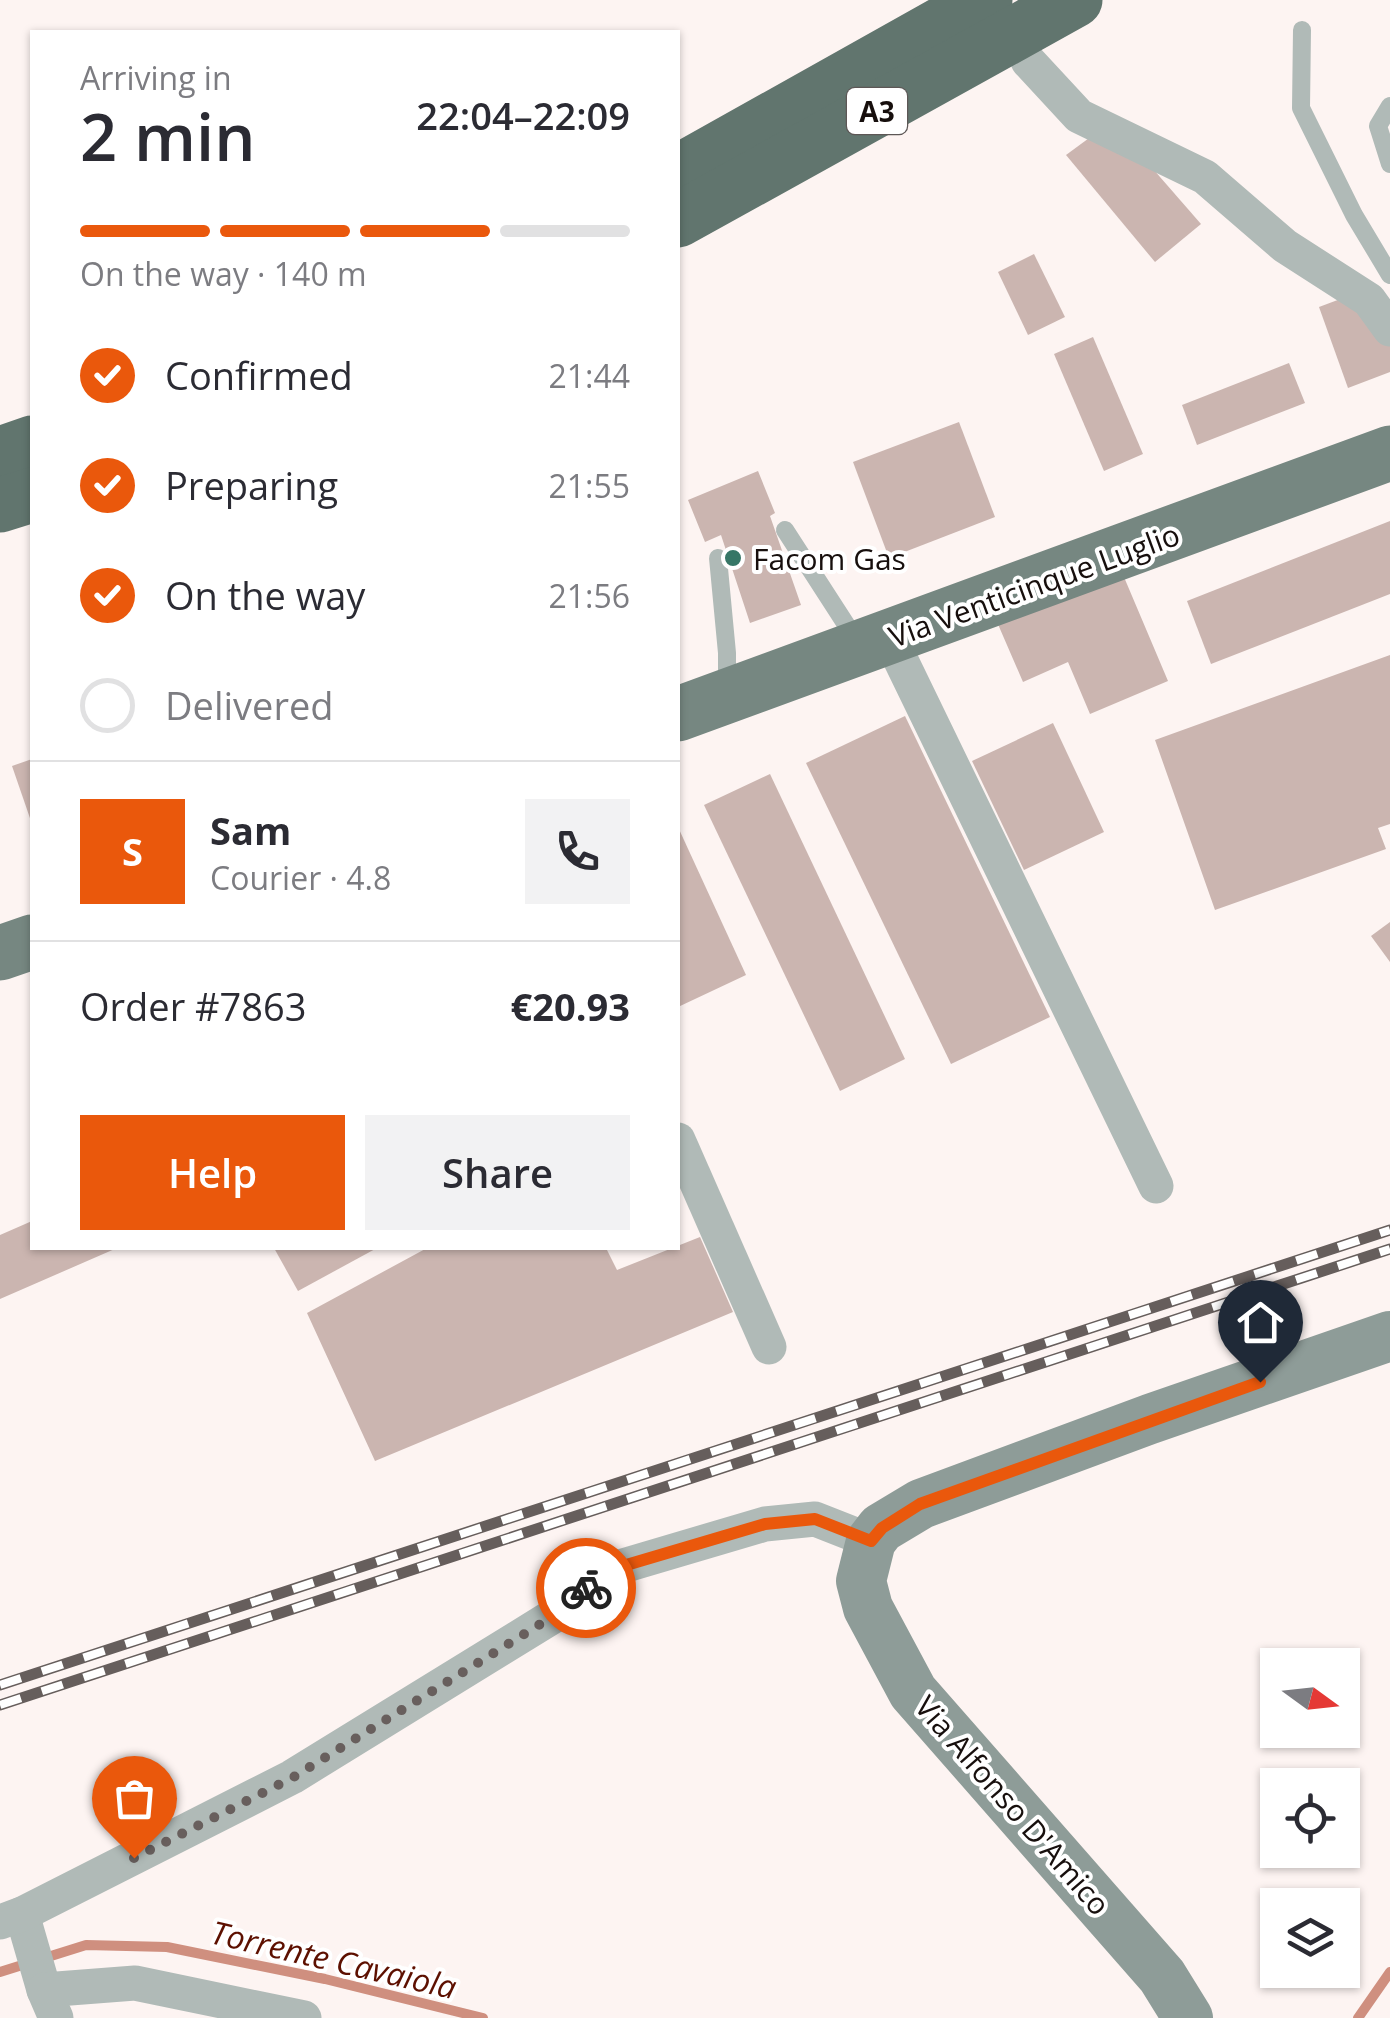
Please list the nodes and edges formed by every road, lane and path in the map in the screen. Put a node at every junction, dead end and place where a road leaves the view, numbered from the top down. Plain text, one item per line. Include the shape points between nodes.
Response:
1 (986, 0) edge
2 (1074, 0) edge
3 (1302, 30) dead end
4 (1028, 61) dead end
5 (1390, 106) edge
6 (1390, 164) edge
7 (680, 171) edge
8 (680, 219) edge
9 (1390, 275) edge
10 (1390, 329) edge
11 (30, 444) edge
12 (1390, 453) edge
13 (0, 454) edge
14 (30, 496) edge
15 (0, 504) edge
16 (785, 530) dead end
17 (718, 558) dead end
18 (876, 643) junction
19 (702, 706) edge
20 (30, 943) edge
21 (0, 953) edge
22 (680, 1145) edge
23 (1156, 1186) dead end
24 (1390, 1336) edge
25 (768, 1347) dead end
26 (871, 1541) junction
27 (11, 1918) edge
28 (50, 2004) edge
29 (304, 2018) edge
30 (1188, 2018) edge

1 - 7 highway, A3
2 - 8 highway, A3
3 - 9 lane via 1301,108
4 - 10 street via 1079,116 1205,177 1284,246 1369,300
5 - 6 lane via 1378,126
11 - 13 highway
12 - 18 main road, Via Venticinque Luglio
14 - 15 highway
16 - 18 lane
17 - 19 lane via 728,653
18 - 19 main road, Via Venticinque Luglio
18 - 23 street
20 - 21 main road
22 - 25 street
24 - 26 street via 920,1504
26 - 27 street via 815,1519 765,1524 606,1571 555,1615 292,1778
26 - 30 street, Via Alfonso D'Amico via 861,1581 868,1608 913,1692 1162,1976
27 - 28 street
28 - 29 street via 134,1982

